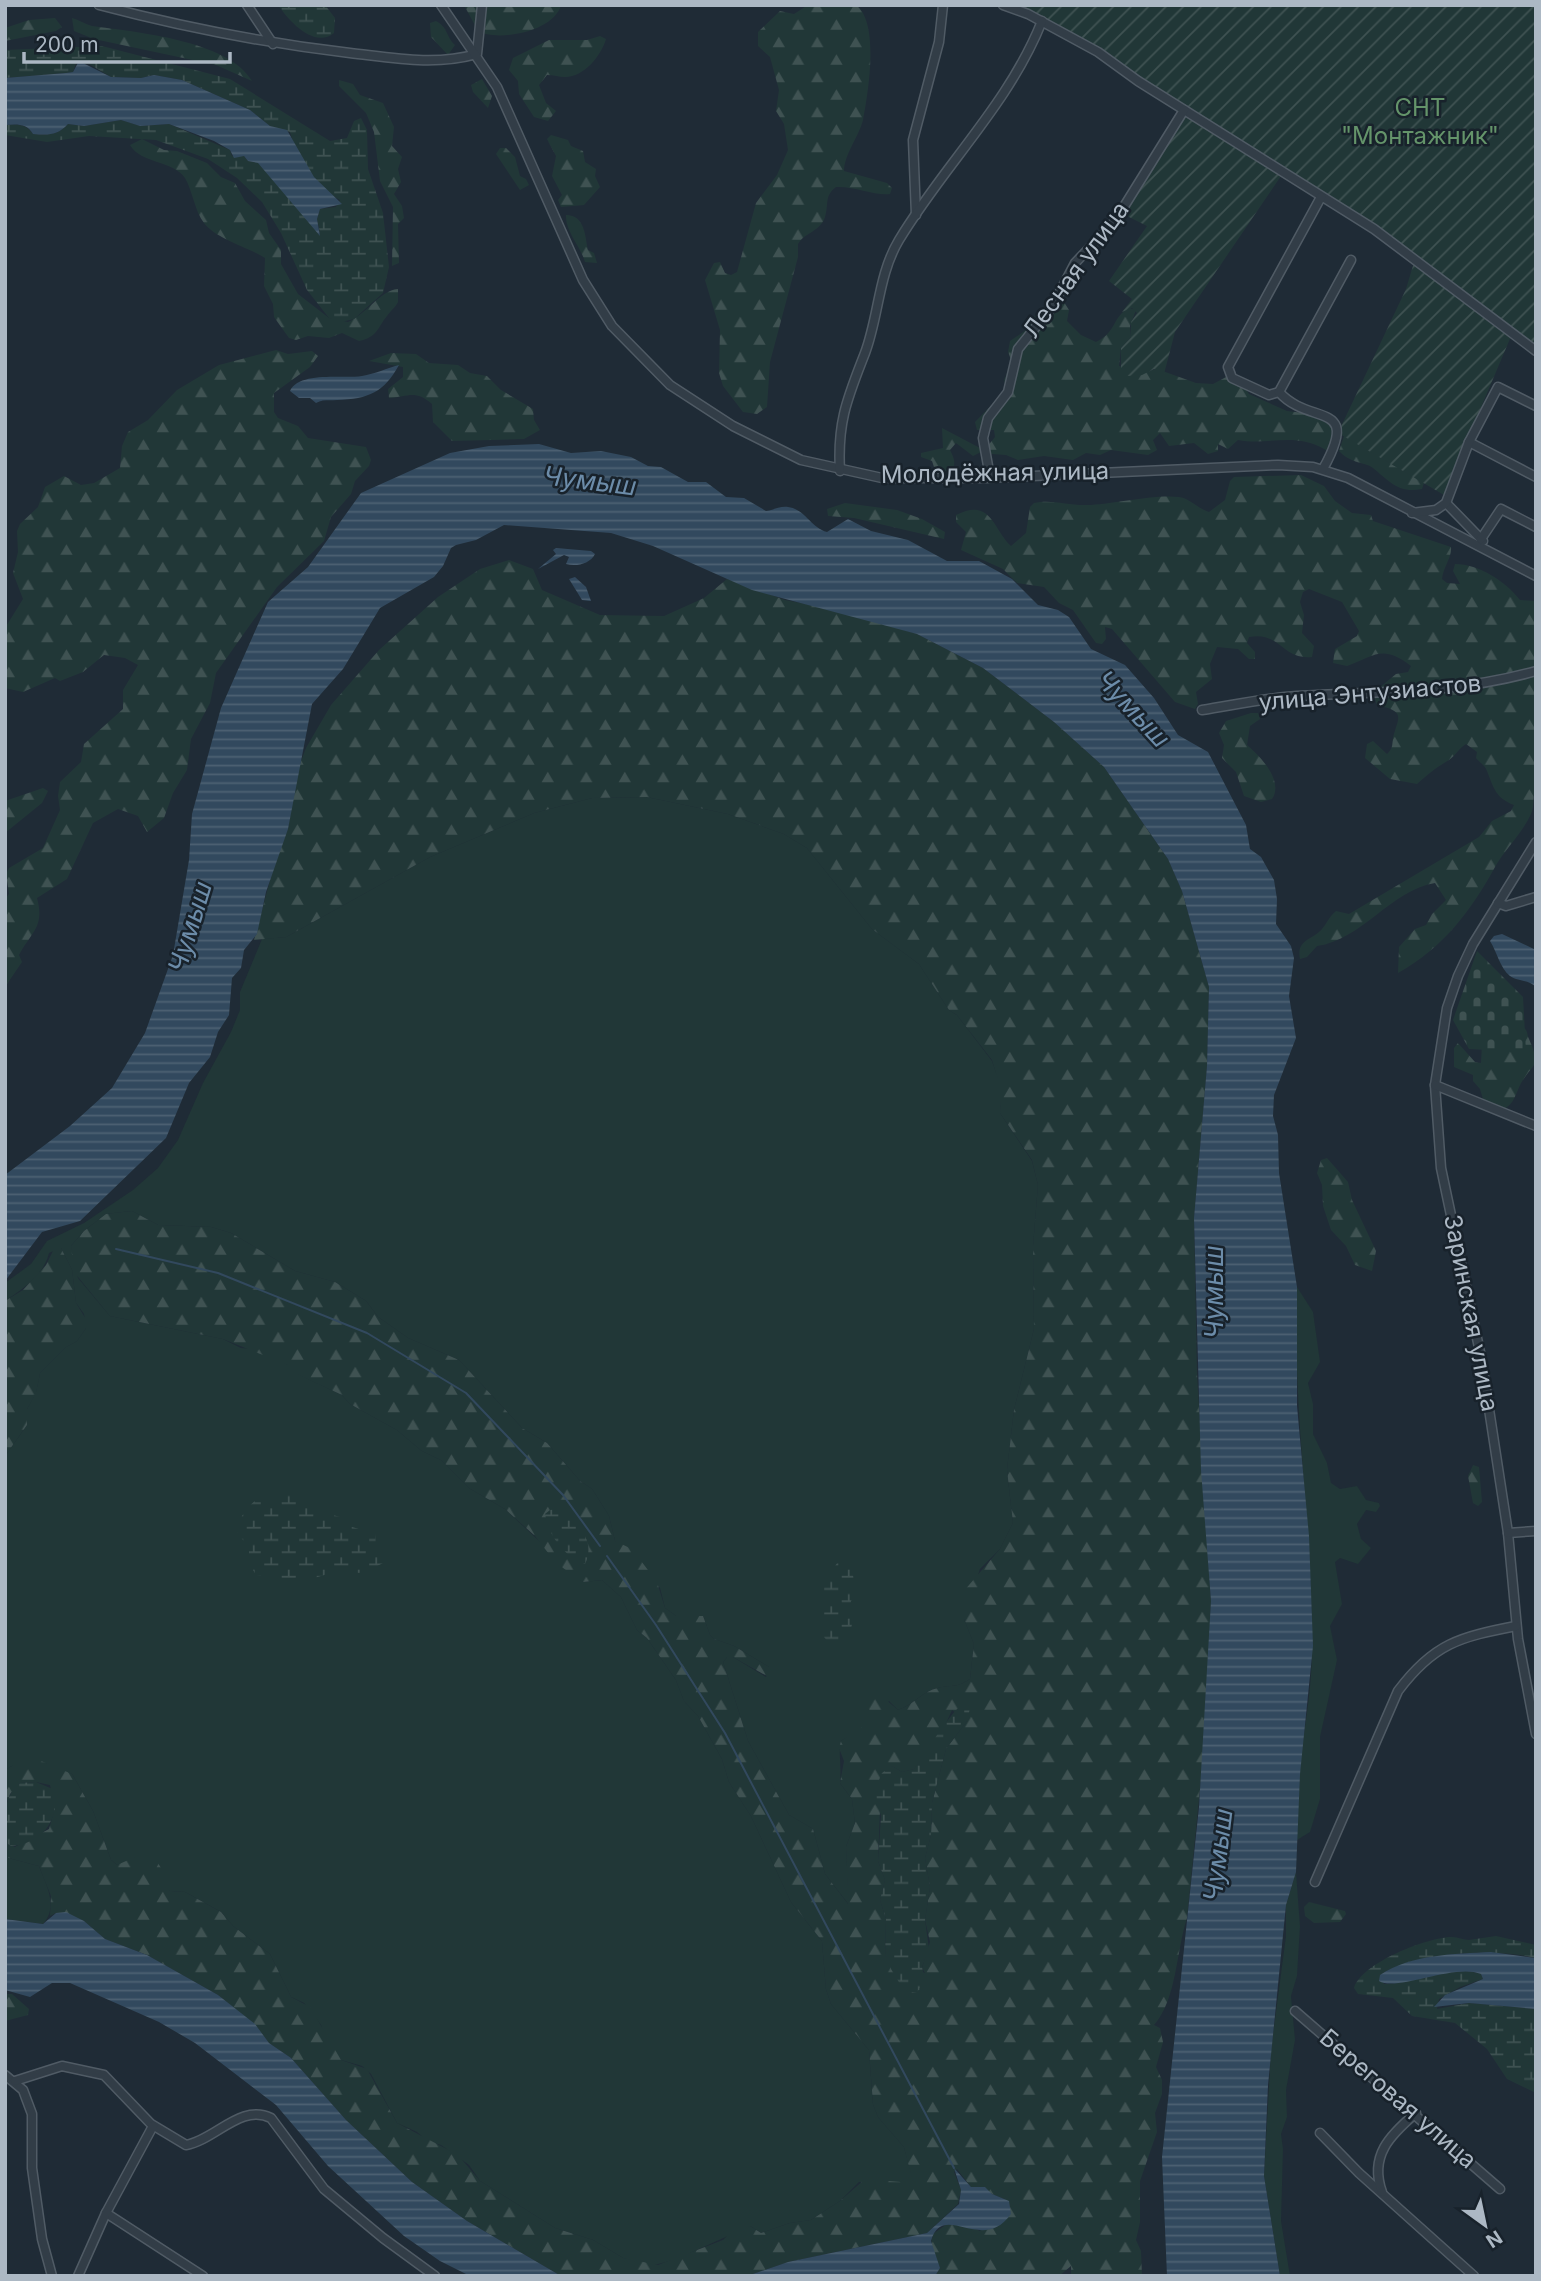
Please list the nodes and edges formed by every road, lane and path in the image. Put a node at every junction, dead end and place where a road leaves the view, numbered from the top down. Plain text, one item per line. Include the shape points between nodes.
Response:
1 (99, 5) edge
2 (247, 5) edge
3 (441, 5) edge
4 (482, 5) edge
5 (943, 5) edge
6 (1003, 5) edge
7 (1042, 21) junction
8 (273, 44) junction
9 (477, 54) junction
10 (1184, 110) junction
11 (1321, 197) junction
12 (916, 215) junction
13 (1351, 260) dead end
14 (1536, 351) edge
15 (1279, 392) junction
16 (1536, 406) edge
17 (1469, 442) junction
18 (1323, 469) junction
19 (840, 471) junction
20 (990, 477) junction
21 (1536, 477) edge
22 (1446, 503) junction
23 (1412, 513) junction
24 (1536, 527) edge
25 (1481, 540) junction
26 (1495, 555) junction
27 (1536, 576) edge
28 (1536, 671) edge
29 (1202, 710) dead end
30 (1536, 842) edge
31 (1536, 897) edge
32 (1498, 903) junction
33 (1435, 1085) junction
34 (1536, 1126) edge
35 (1536, 1531) edge
36 (1508, 1534) junction
37 (1516, 1626) junction
38 (1536, 1734) edge
39 (1315, 1882) dead end
40 (1295, 2011) dead end
41 (5, 2075) edge
42 (15, 2081) junction
43 (1416, 2113) junction
44 (153, 2126) junction
45 (1320, 2133) dead end
46 (1500, 2189) dead end
47 (1384, 2195) junction
48 (106, 2213) junction
49 (79, 2273) edge
50 (52, 2276) edge
51 (92, 2276) edge
52 (203, 2276) edge
53 (435, 2276) edge
54 (1475, 2276) edge

1 - 8 street
2 - 8 street
3 - 9 street, Молодёжная улица
4 - 9 street
5 - 12 street via 939,42 913,140
6 - 7 street
7 - 10 street
7 - 12 street via 1006,91
8 - 9 street via 424,62
9 - 19 street, Молодёжная улица via 512,116 583,281 612,326 655,372 702,407 782,452
10 - 11 street
10 - 20 street, Лесная улица via 1115,221 1075,263 1052,307 1018,349 1008,392 988,418 983,438
11 - 14 street via 1384,237
11 - 15 street via 1228,368 1232,378 1252,389 1269,395
12 - 19 street via 888,264 866,351 843,409 838,437
13 - 15 street
15 - 18 street via 1289,402 1335,423 1336,445
16 - 17 street via 1498,387
17 - 21 street
17 - 22 street
18 - 20 street, Молодёжная улица via 1278,465
18 - 23 street, Молодёжная улица
19 - 20 street, Молодёжная улица via 882,478
22 - 23 street via 1436,510
22 - 25 street
23 - 26 street, Молодёжная улица
24 - 25 street via 1501,509
25 - 26 street
26 - 27 street, Молодёжная улица
28 - 29 street, улица Энтузиастов via 1488,684 1294,696
30 - 32 street, Заринская улица
31 - 32 street via 1506,906
32 - 33 street, Заринская улица via 1458,975 1447,1008
33 - 34 street
33 - 36 street, Заринская улица via 1441,1168 1481,1357
35 - 36 street
36 - 37 street, Заринская улица
37 - 38 street, Заринская улица
37 - 39 street via 1463,1636 1413,1671 1393,1702
40 - 43 street, Береговая улица
41 - 42 street
42 - 44 street via 55,2067 104,2075
42 - 50 street via 32,2114 32,2168 41,2239
43 - 46 street, Береговая улица
43 - 47 street via 1380,2151 1377,2178
44 - 48 street
44 - 53 street via 186,2145 252,2113 271,2118 324,2189
45 - 47 street
47 - 54 street
48 - 49 street
48 - 52 street
49 - 51 street

